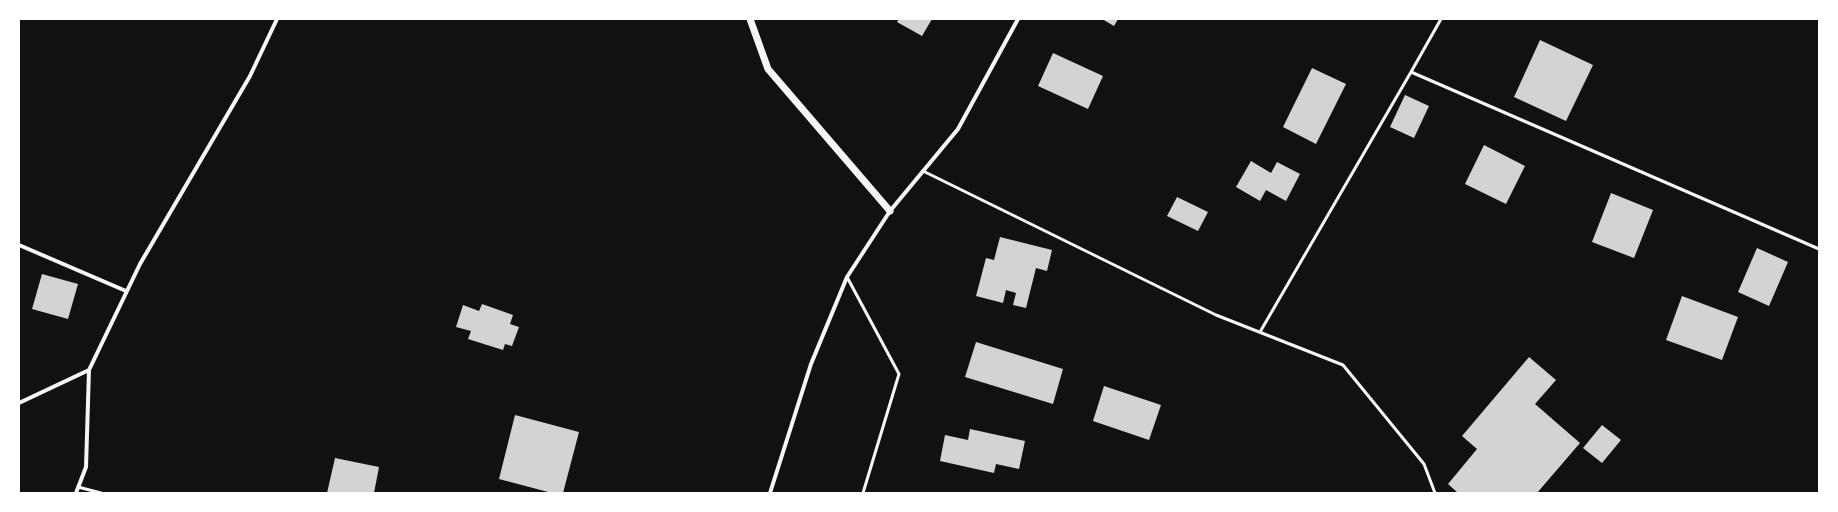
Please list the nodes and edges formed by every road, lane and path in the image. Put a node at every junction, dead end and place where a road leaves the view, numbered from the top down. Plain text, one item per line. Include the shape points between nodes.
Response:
1 (277, 19) edge
2 (750, 19) edge
3 (1018, 19) edge
4 (1441, 19) edge
5 (1411, 72) junction
6 (923, 171) junction
7 (890, 211) junction
8 (19, 244) edge
9 (1819, 249) edge
10 (847, 277) junction
11 (126, 291) junction
12 (1260, 332) junction
13 (89, 370) junction
14 (19, 403) edge
15 (78, 486) junction
16 (76, 493) edge
17 (101, 493) edge
18 (770, 493) edge
19 (862, 493) edge
20 (1435, 493) edge

1 - 11 street via 250,76
2 - 7 street via 768,69
3 - 6 street via 958,129
4 - 5 lane
5 - 9 lane
5 - 12 lane
6 - 7 street
6 - 12 lane via 1216,315
7 - 10 street
8 - 11 street
10 - 18 street via 811,364
10 - 19 lane via 899,374
11 - 13 street
12 - 20 lane via 1343,365 1424,464
13 - 14 street
13 - 15 street via 86,466
15 - 16 street
15 - 17 lane

